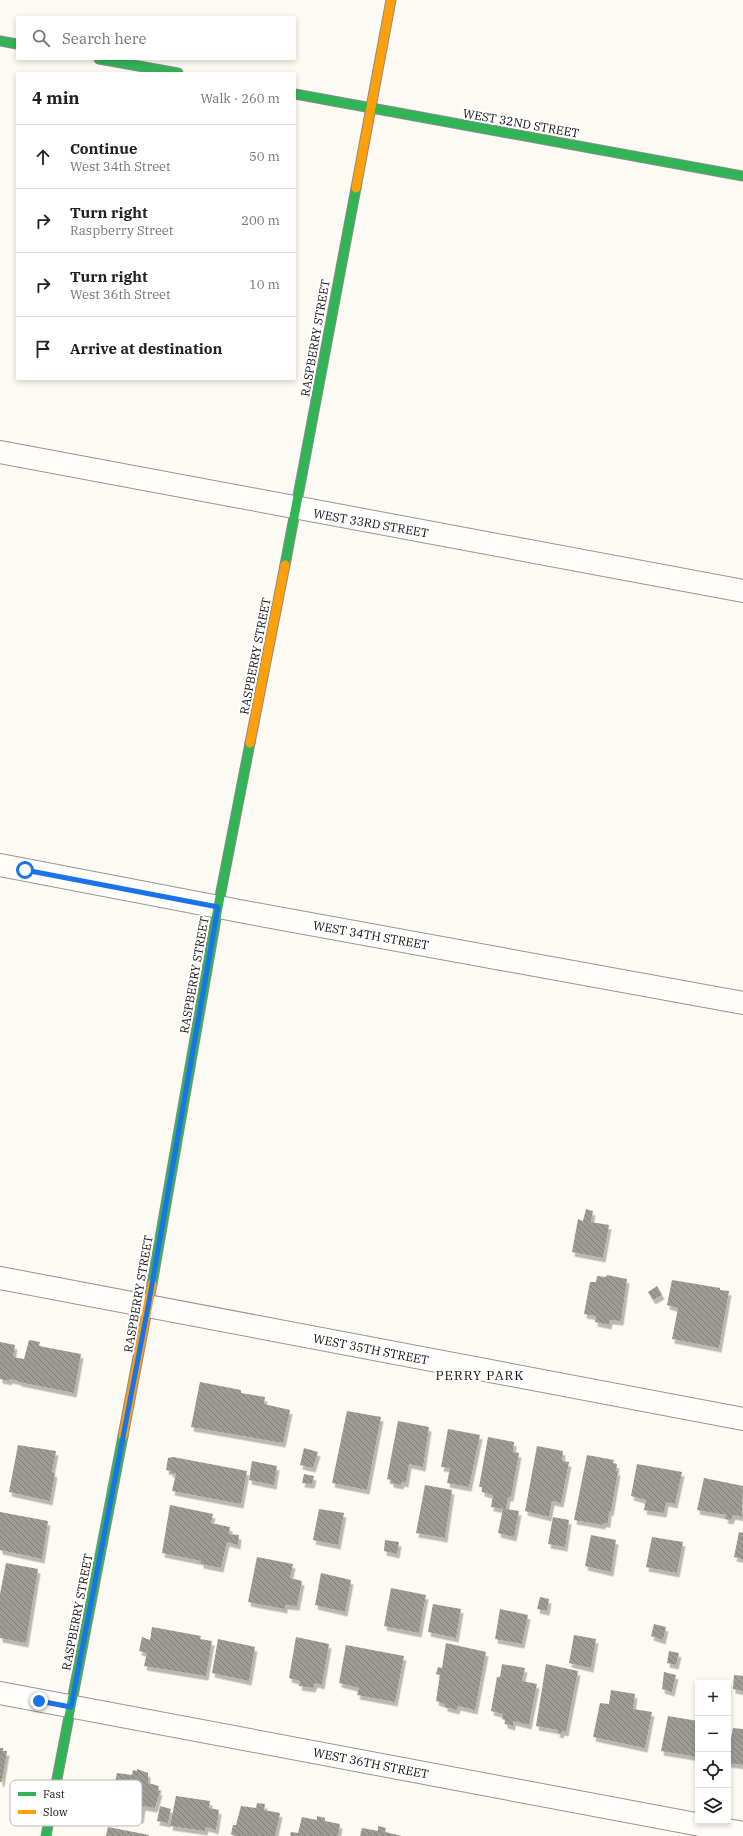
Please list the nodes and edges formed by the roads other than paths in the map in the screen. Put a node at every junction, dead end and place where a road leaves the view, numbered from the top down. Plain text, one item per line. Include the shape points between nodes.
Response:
1 (391, 0) edge
2 (0, 41) edge
3 (16, 44) edge
4 (105, 60) edge
5 (172, 72) edge
6 (296, 94) edge
7 (370, 107) junction
8 (743, 176) edge
9 (0, 452) edge
10 (296, 509) junction
11 (743, 591) edge
12 (0, 865) edge
13 (218, 907) junction
14 (743, 1003) edge
15 (0, 1278) edge
16 (148, 1307) junction
17 (743, 1419) edge
18 (0, 1693) edge
19 (71, 1707) junction
20 (57, 1780) edge
21 (48, 1826) edge
22 (743, 1833) edge
23 (46, 1836) edge

1 - 7 street, RASPBERRY STREET
2 - 3 street
4 - 5 street
6 - 7 street, WEST 32ND STREET
7 - 8 street, WEST 32ND STREET
7 - 10 street, RASPBERRY STREET
9 - 10 street, WEST 33RD STREET
10 - 11 street, WEST 33RD STREET
10 - 13 street, RASPBERRY STREET
12 - 13 street, WEST 34TH STREET
13 - 14 street, WEST 34TH STREET
13 - 16 street, RASPBERRY STREET
15 - 16 street, WEST 35TH STREET
16 - 17 street, WEST 35TH STREET
16 - 19 street, RASPBERRY STREET
18 - 19 street, WEST 36TH STREET
19 - 20 street, RASPBERRY STREET
19 - 22 street, WEST 36TH STREET
21 - 23 street, RASPBERRY STREET

